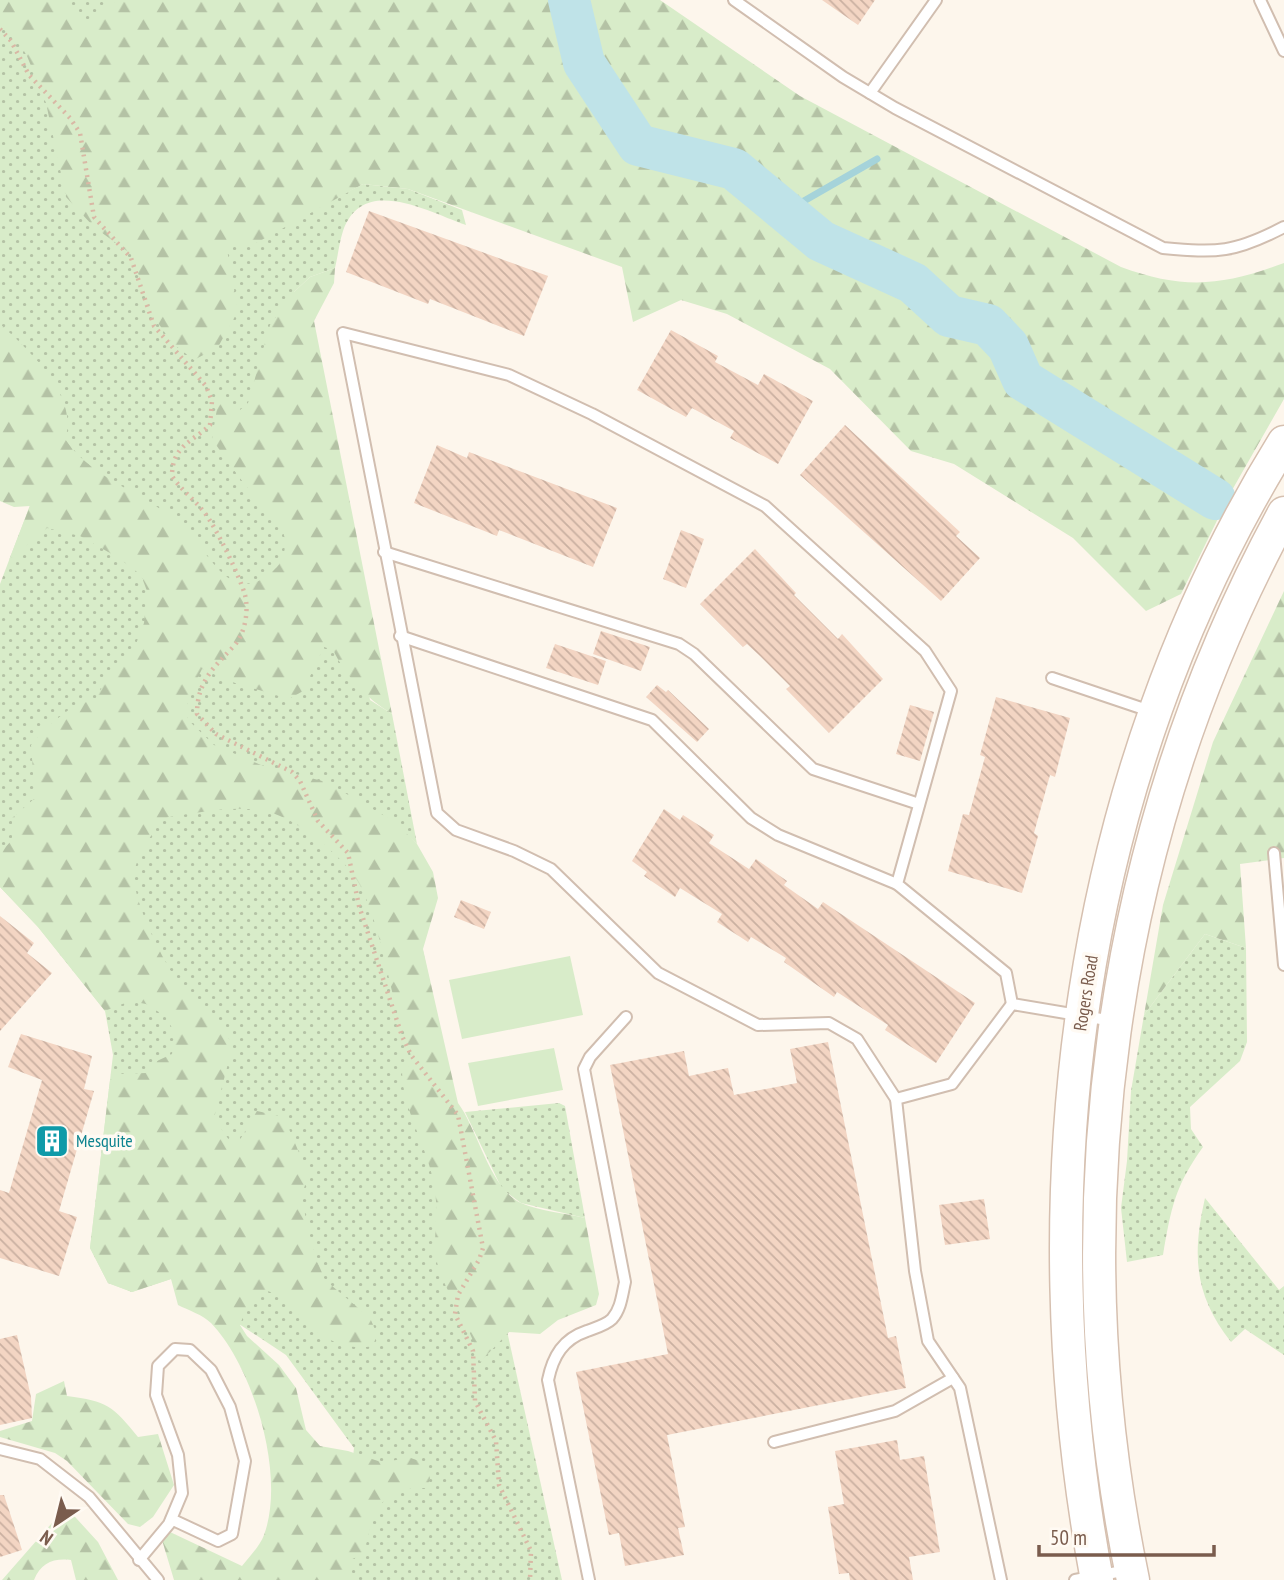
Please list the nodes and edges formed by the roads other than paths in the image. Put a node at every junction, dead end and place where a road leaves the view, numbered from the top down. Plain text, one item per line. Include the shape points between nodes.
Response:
1 (734, 0) edge
2 (936, 0) edge
3 (1260, 0) edge
4 (1284, 51) edge
5 (870, 93) junction
6 (1284, 227) edge
7 (1284, 442) edge
8 (1284, 513) edge
9 (384, 552) junction
10 (400, 636) junction
11 (1052, 678) dead end
12 (1156, 713) junction
13 (919, 804) junction
14 (1274, 853) dead end
15 (897, 884) junction
16 (1284, 965) edge
17 (1012, 1004) junction
18 (1082, 1016) junction
19 (626, 1017) dead end
20 (1115, 1021) junction
21 (896, 1099) junction
22 (953, 1378) junction
23 (774, 1442) dead end
24 (0, 1449) edge
25 (171, 1519) junction
26 (139, 1560) junction
27 (1132, 1575) edge
28 (1090, 1579) edge
29 (158, 1580) edge
30 (589, 1580) edge
31 (1001, 1580) edge

1 - 5 lane
2 - 5 lane
3 - 4 lane
5 - 6 lane via 1163,248 1208,252 1247,246
7 - 12 main road, Rogers Road via 1217,567
8 - 20 main road, Rogers Road via 1220,643 1179,754 1136,909
9 - 10 lane
9 - 13 lane via 679,644 813,769
9 - 13 lane via 343,333 509,375 765,506 925,651 951,691
10 - 15 lane via 652,720 751,818 778,835
10 - 21 lane via 436,813 456,830 551,869 658,973 758,1025 829,1023 857,1039
11 - 12 lane
12 - 18 main road, Rogers Road via 1112,857
13 - 15 lane
14 - 16 lane
15 - 17 lane via 1006,973
17 - 18 lane
17 - 21 lane via 952,1084
18 - 20 lane
18 - 28 main road, Rogers Road via 1066,1162 1066,1331
19 - 30 lane via 584,1069 625,1282 620,1307 611,1320 575,1335 560,1349 548,1380
20 - 27 main road, Rogers Road via 1102,1143 1100,1313 1112,1450
21 - 22 lane via 915,1271 928,1341
22 - 23 lane via 895,1411
22 - 31 lane via 960,1388
24 - 26 lane via 40,1459 89,1497
25 - 25 lane via 182,1493 178,1455 156,1395 158,1366 175,1349 190,1350 211,1370 230,1407 245,1461 232,1534 218,1541
25 - 26 lane
26 - 29 lane
27 - 28 lane

